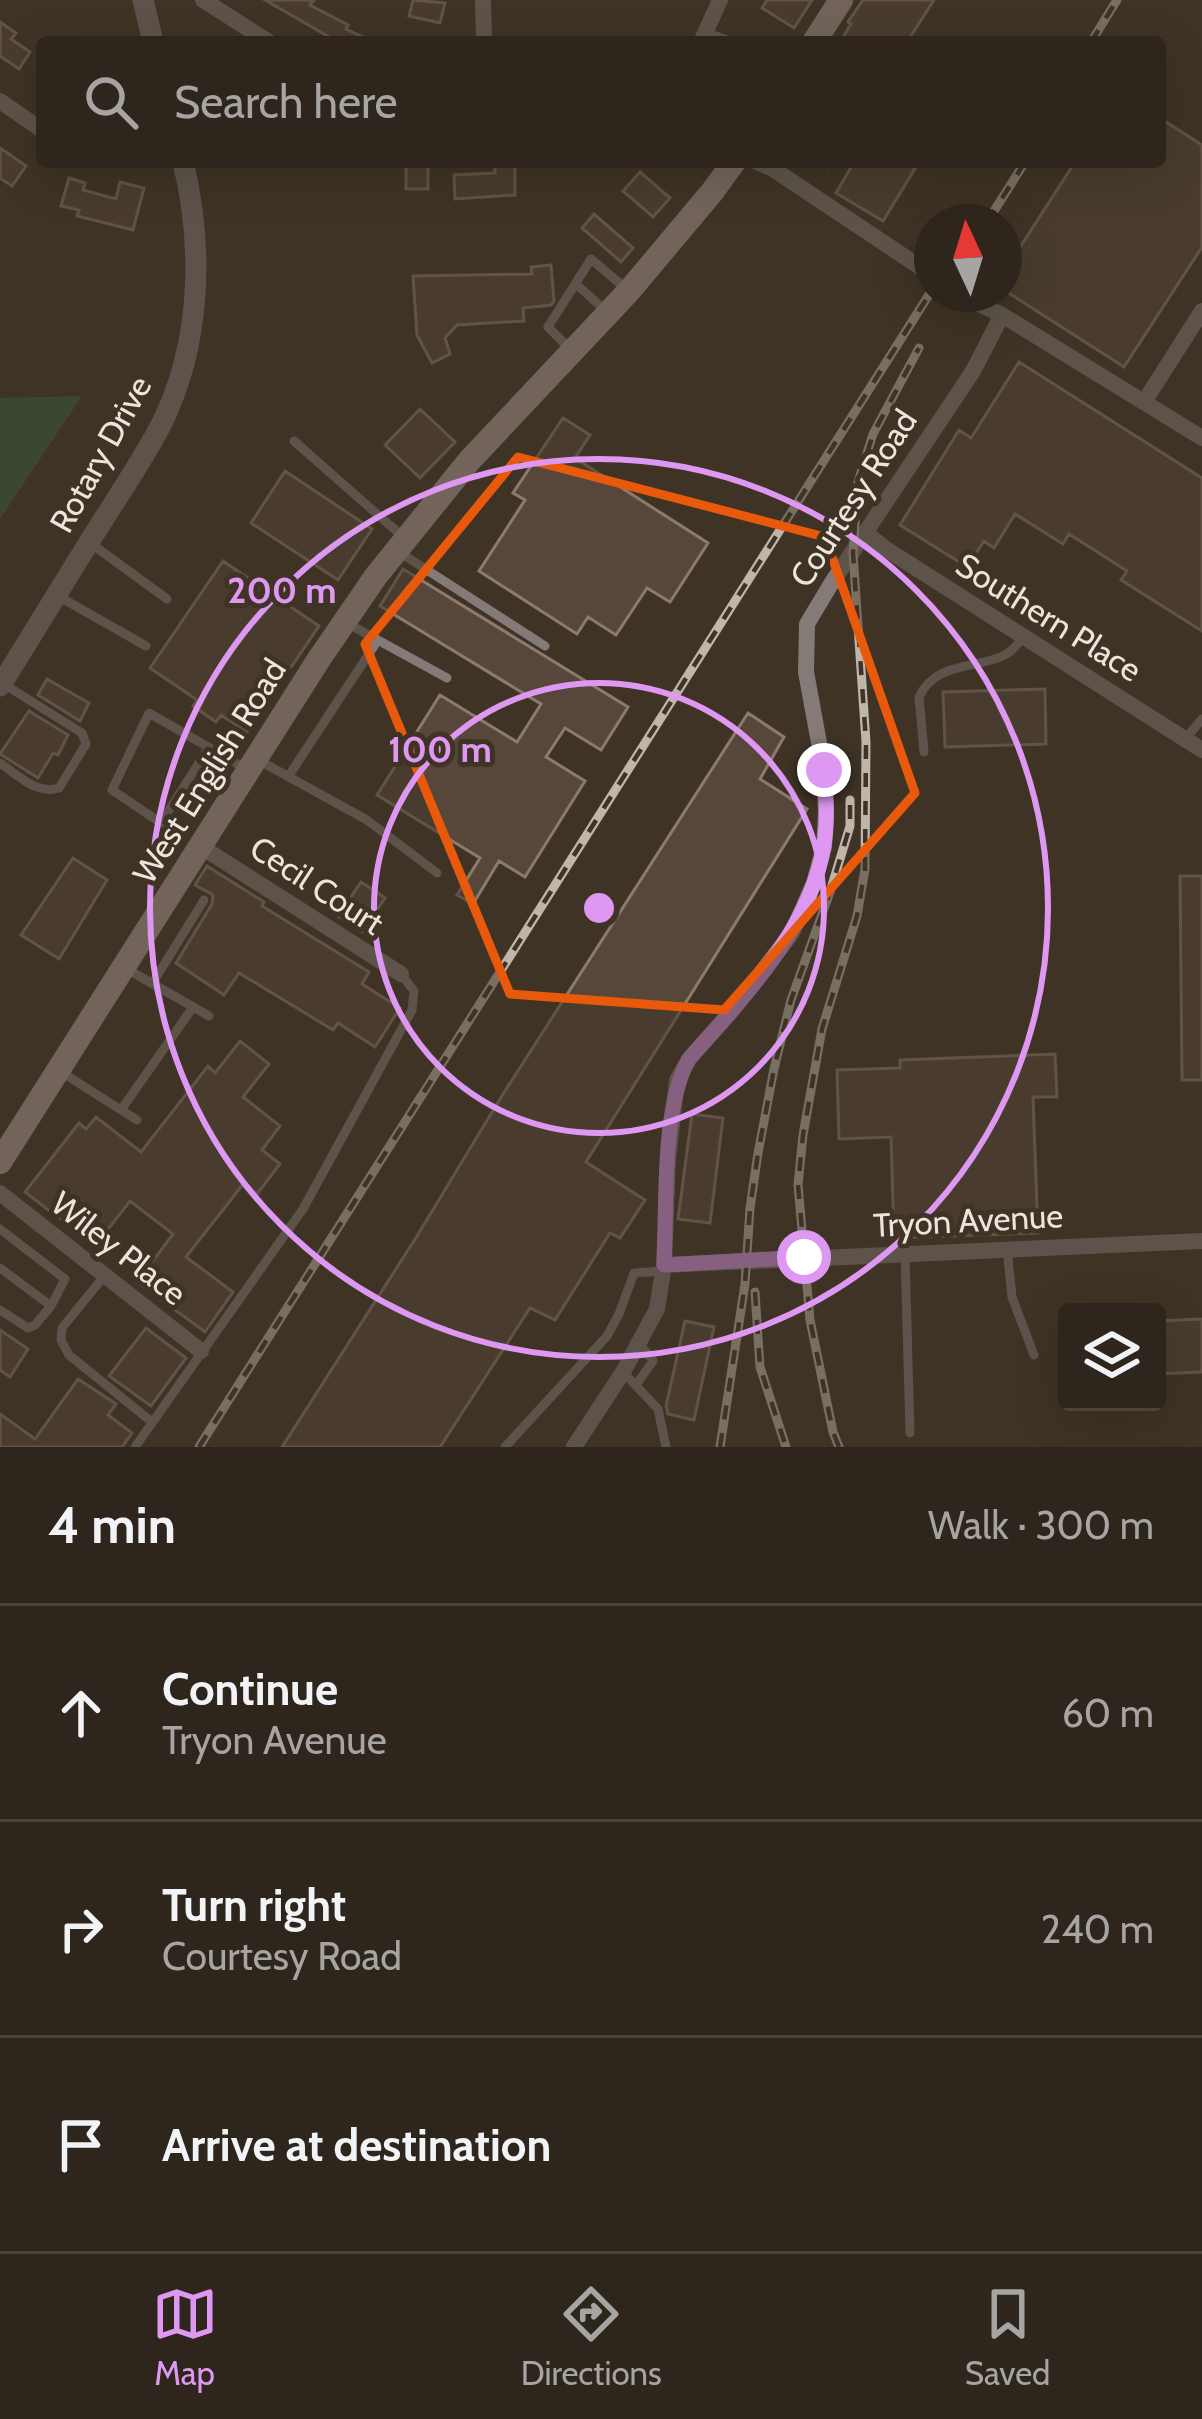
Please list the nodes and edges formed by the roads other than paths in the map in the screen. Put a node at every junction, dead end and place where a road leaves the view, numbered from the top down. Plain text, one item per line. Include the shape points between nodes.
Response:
1 (143, 0) edge
2 (203, 0) edge
3 (483, 0) edge
4 (720, 0) edge
5 (841, 0) edge
6 (152, 36) edge
7 (260, 36) edge
8 (484, 36) edge
9 (703, 36) edge
10 (818, 36) edge
11 (0, 100) edge
12 (36, 126) edge
13 (184, 168) edge
14 (730, 168) edge
15 (771, 168) edge
16 (914, 263) edge
17 (576, 284) junction
18 (629, 291) junction
19 (1202, 311) edge
20 (996, 312) edge
21 (608, 314) junction
22 (1002, 315) junction
23 (572, 352) junction
24 (1144, 402) junction
25 (1202, 439) edge
26 (294, 441) dead end
27 (866, 533) junction
28 (89, 542) junction
29 (401, 545) junction
30 (58, 596) junction
31 (167, 599) dead end
32 (345, 622) junction
33 (1024, 636) junction
34 (378, 640) junction
35 (146, 646) dead end
36 (545, 646) dead end
37 (447, 678) dead end
38 (1, 684) edge
39 (1202, 719) edge
40 (1185, 739) junction
41 (209, 747) junction
42 (1202, 750) edge
43 (924, 752) dead end
44 (0, 763) edge
45 (252, 765) junction
46 (288, 776) junction
47 (200, 846) junction
48 (437, 873) dead end
49 (204, 900) dead end
50 (123, 968) junction
51 (401, 974) joint
52 (152, 984) junction
53 (193, 1007) junction
54 (209, 1016) dead end
55 (58, 1070) junction
56 (121, 1111) junction
57 (136, 1120) dead end
58 (0, 1162) edge
59 (0, 1193) edge
60 (0, 1229) edge
61 (1202, 1241) edge
62 (1007, 1248) junction
63 (905, 1252) junction
64 (0, 1268) edge
65 (664, 1268) junction
66 (105, 1275) junction
67 (51, 1306) junction
68 (0, 1310) edge
69 (200, 1351) junction
70 (1034, 1355) dead end
71 (630, 1378) junction
72 (152, 1422) junction
73 (910, 1433) dead end
74 (135, 1447) edge
75 (506, 1447) edge
76 (574, 1447) edge
77 (666, 1447) edge

1 - 6 street
2 - 7 street
3 - 8 street
4 - 9 street
5 - 10 main road
11 - 12 street
13 - 28 street, Rotary Drive via 196,261 187,350 160,426
14 - 18 main road, West English Road
15 - 16 street
17 - 18 lane via 591,260
17 - 21 lane
17 - 23 lane via 548,327
18 - 21 main road, West English Road
19 - 24 street
20 - 22 street
21 - 23 main road, West English Road
22 - 24 street
22 - 27 street, Courtesy Road
23 - 29 main road, West English Road
24 - 25 street
26 - 29 lane
27 - 33 street, Southern Place
27 - 65 street, Courtesy Road via 807,624 826,813 814,884 792,933 677,1080
28 - 30 street, Rotary Drive
28 - 31 lane
29 - 32 main road, West English Road
29 - 36 lane
30 - 35 lane
30 - 38 street, Rotary Drive
32 - 34 lane
32 - 45 main road, West English Road
33 - 40 street, Southern Place
33 - 43 lane via 1003,656 958,666 923,688
34 - 37 lane
34 - 46 lane
38 - 44 lane via 82,733 86,744 50,791
39 - 40 lane
40 - 42 street, Southern Place
41 - 41 lane via 149,713 112,790 161,824
41 - 45 lane
45 - 46 lane
45 - 47 main road, West English Road
46 - 48 lane via 367,820
47 - 50 main road, West English Road
47 - 51 street, Cecil Court
49 - 52 lane
50 - 52 lane
50 - 55 main road, West English Road
51 - 69 lane via 414,991 412,1010 386,1061 303,1209
52 - 53 lane
53 - 54 lane
53 - 56 lane
55 - 56 lane
55 - 58 main road, West English Road
56 - 57 lane
59 - 66 street, Wiley Place
60 - 67 lane via 65,1279
61 - 62 street, Tryon Avenue
62 - 63 street, Tryon Avenue
62 - 70 lane via 1012,1297
63 - 65 street, Tryon Avenue
63 - 73 lane
64 - 67 lane
65 - 71 street, Courtesy Road
65 - 75 lane via 634,1273 607,1336
66 - 69 street, Wiley Place
66 - 72 lane via 61,1340
67 - 68 lane via 28,1328
69 - 72 lane
71 - 76 street, Courtesy Road
71 - 77 lane via 658,1409
72 - 74 lane

